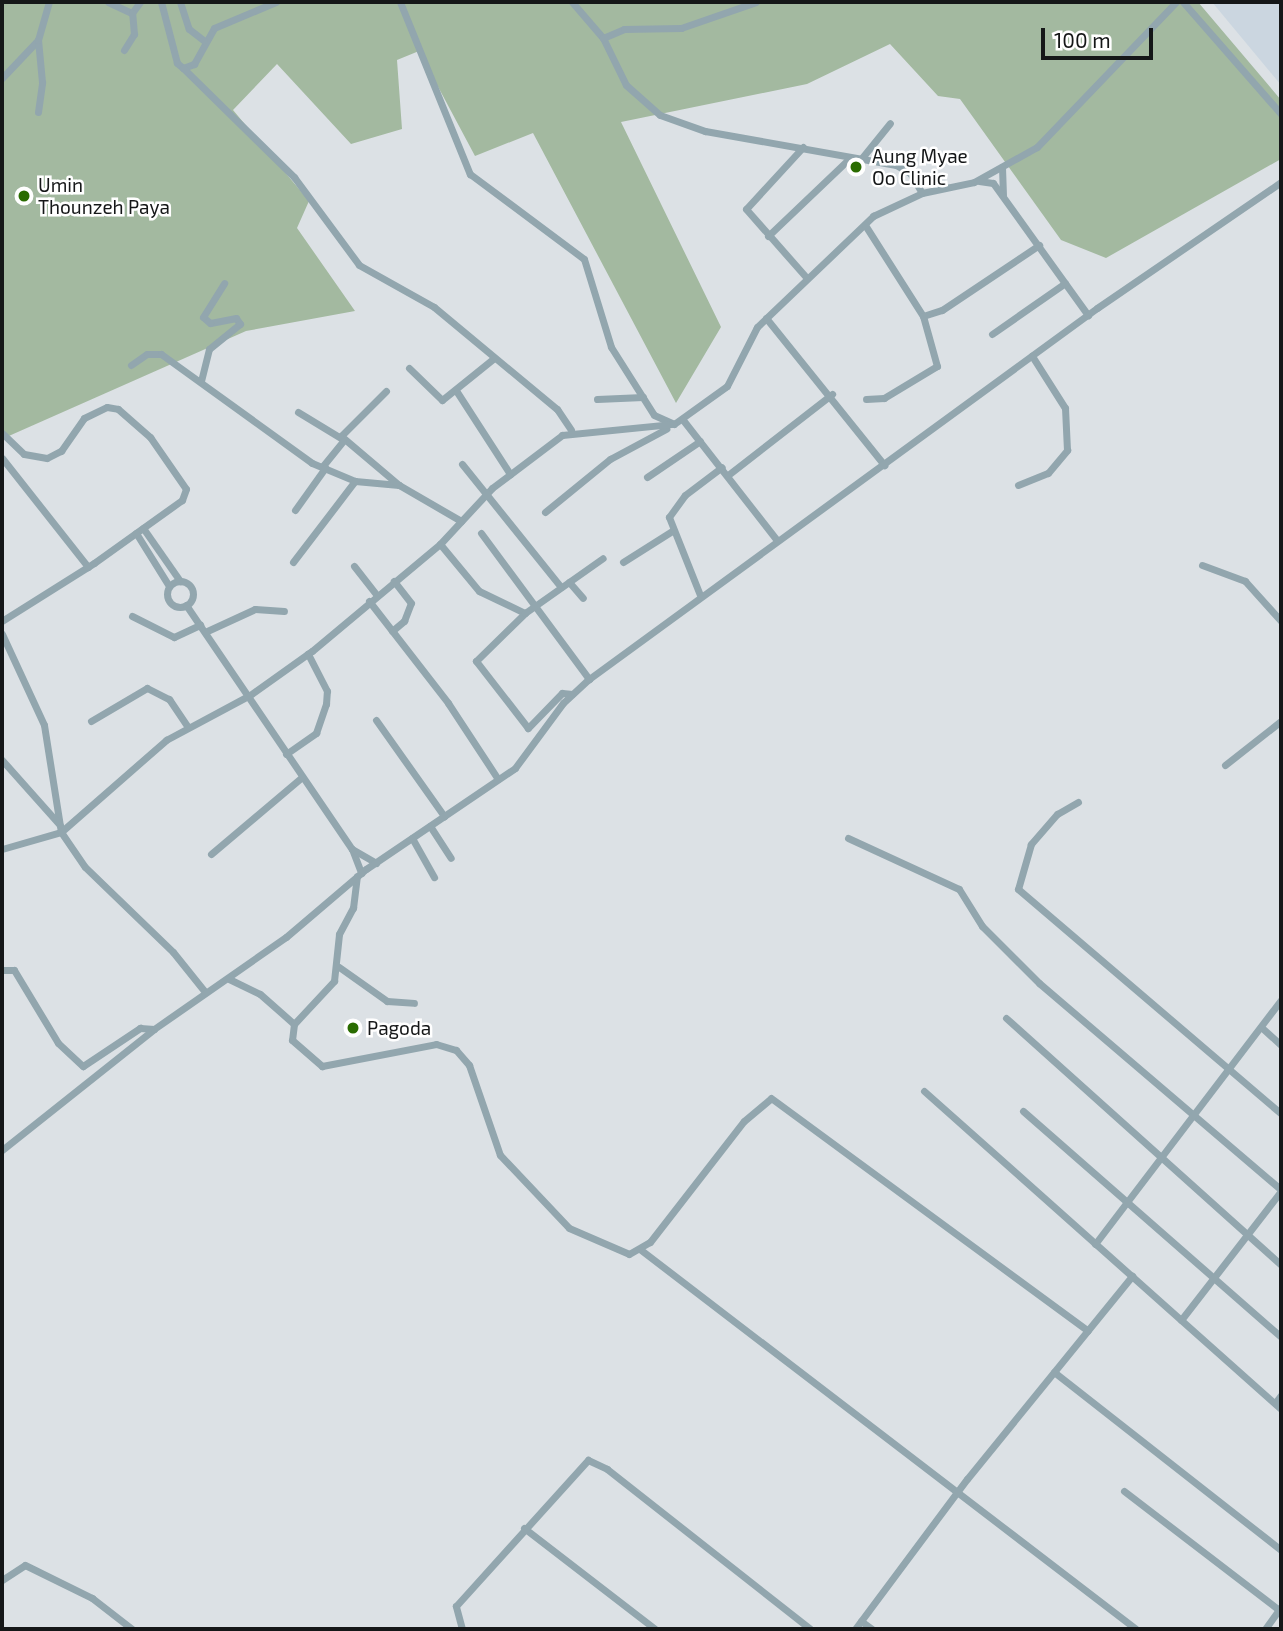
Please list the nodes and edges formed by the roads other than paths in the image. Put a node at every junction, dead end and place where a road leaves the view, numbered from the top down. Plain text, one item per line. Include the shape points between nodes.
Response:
1 (49, 2) edge
2 (108, 2) edge
3 (140, 2) edge
4 (161, 2) edge
5 (180, 2) edge
6 (276, 2) edge
7 (400, 2) edge
8 (572, 2) edge
9 (756, 2) edge
10 (1175, 2) edge
11 (1183, 2) edge
12 (132, 13) junction
13 (603, 38) junction
14 (38, 40) junction
15 (204, 40) junction
16 (124, 50) dead end
17 (183, 68) junction
18 (2, 78) edge
19 (38, 112) dead end
20 (1281, 114) edge
21 (890, 123) dead end
22 (803, 147) junction
23 (850, 158) junction
24 (861, 159) junction
25 (1002, 167) junction
26 (974, 182) junction
27 (1281, 182) edge
28 (922, 193) junction
29 (1004, 200) junction
30 (865, 225) junction
31 (768, 236) junction
32 (1039, 245) junction
33 (806, 277) junction
34 (224, 283) dead end
35 (1065, 283) junction
36 (1088, 315) junction
37 (923, 316) junction
38 (766, 318) junction
39 (992, 334) dead end
40 (1032, 356) junction
41 (494, 358) junction
42 (131, 365) dead end
43 (409, 368) dead end
44 (201, 382) junction
45 (386, 391) dead end
46 (457, 392) junction
47 (832, 394) junction
48 (643, 397) junction
49 (597, 399) dead end
50 (866, 399) dead end
51 (298, 412) dead end
52 (683, 420) junction
53 (672, 425) junction
54 (571, 430) junction
55 (2, 433) edge
56 (342, 440) junction
57 (700, 441) junction
58 (2, 458) edge
59 (462, 464) dead end
60 (884, 465) junction
61 (722, 467) junction
62 (323, 468) junction
63 (510, 474) junction
64 (728, 475) junction
65 (647, 477) dead end
66 (355, 481) junction
67 (399, 485) junction
68 (1018, 485) dead end
69 (488, 493) junction
70 (295, 510) dead end
71 (545, 512) dead end
72 (461, 521) junction
73 (143, 528) junction
74 (672, 531) junction
75 (136, 533) junction
76 (481, 533) dead end
77 (776, 539) junction
78 (440, 544) junction
79 (603, 558) dead end
80 (293, 562) dead end
81 (623, 562) dead end
82 (1202, 565) dead end
83 (354, 566) dead end
84 (88, 567) junction
85 (180, 581) junction
86 (394, 581) junction
87 (569, 582) junction
88 (169, 586) junction
89 (561, 587) junction
90 (377, 595) junction
91 (700, 595) junction
92 (583, 598) dead end
93 (369, 601) junction
94 (537, 604) junction
95 (186, 605) junction
96 (284, 611) dead end
97 (525, 613) junction
98 (132, 617) dead end
99 (2, 621) edge
100 (1281, 621) edge
101 (203, 629) junction
102 (392, 631) junction
103 (2, 634) edge
104 (308, 654) junction
105 (589, 679) junction
106 (572, 694) junction
107 (250, 695) junction
108 (376, 720) dead end
109 (91, 721) dead end
110 (1281, 721) edge
111 (188, 727) junction
112 (286, 754) junction
113 (2, 760) edge
114 (1225, 765) dead end
115 (302, 777) junction
116 (498, 779) junction
117 (1078, 802) dead end
118 (444, 816) junction
119 (430, 826) junction
120 (61, 829) junction
121 (412, 838) junction
122 (848, 838) dead end
123 (2, 849) edge
124 (352, 849) junction
125 (211, 854) dead end
126 (451, 858) dead end
127 (376, 863) junction
128 (359, 874) junction
129 (434, 877) dead end
130 (339, 967) junction
131 (2, 970) edge
132 (229, 979) junction
133 (205, 992) junction
134 (1281, 1000) edge
135 (414, 1003) dead end
136 (1006, 1018) dead end
137 (294, 1024) junction
138 (1261, 1027) junction
139 (154, 1029) junction
140 (1281, 1045) edge
141 (1228, 1070) junction
142 (924, 1091) dead end
143 (1023, 1111) dead end
144 (1195, 1114) junction
145 (1281, 1114) edge
146 (2, 1150) edge
147 (1161, 1158) junction
148 (1281, 1190) edge
149 (1130, 1200) junction
150 (1247, 1235) junction
151 (1095, 1244) junction
152 (641, 1250) junction
153 (1281, 1265) edge
154 (1132, 1276) junction
155 (1214, 1276) junction
156 (1181, 1320) junction
157 (1088, 1331) junction
158 (1281, 1337) edge
159 (1054, 1372) junction
160 (1281, 1395) edge
161 (1278, 1406) edge
162 (1124, 1491) dead end
163 (956, 1494) junction
164 (524, 1528) junction
165 (1281, 1550) edge
166 (2, 1580) edge
167 (1280, 1608) edge
168 (861, 1621) junction
169 (132, 1629) edge
170 (462, 1629) edge
171 (655, 1629) edge
172 (810, 1629) edge
173 (855, 1629) edge
174 (872, 1629) edge
175 (1136, 1629) edge
176 (1265, 1629) edge

1 - 14 street
2 - 12 street
3 - 12 street
4 - 17 street via 177,63
5 - 15 street via 189,29
6 - 15 street via 214,28
7 - 48 street via 470,174 584,259 605,335
8 - 13 street
9 - 13 street via 681,28 624,29
10 - 25 street via 1040,144
11 - 20 street
12 - 16 street via 134,34
13 - 22 street via 626,85 660,115 705,131
14 - 18 street
14 - 19 street via 42,82
15 - 17 street via 194,64
17 - 41 street via 294,177 359,265 424,300
21 - 24 street
22 - 23 street
22 - 31 street via 747,203
23 - 24 street
23 - 31 street
24 - 28 street via 910,173
25 - 26 street
25 - 29 street
26 - 28 street
26 - 29 street via 993,183
27 - 36 street
28 - 30 street via 875,213
29 - 32 street
30 - 33 street
30 - 37 street
31 - 33 street
32 - 35 street
32 - 37 street via 942,310
33 - 38 street
34 - 44 street via 203,317 210,323 236,318 240,324 209,349
35 - 36 street
35 - 39 street
36 - 40 street
37 - 50 street via 937,366 884,398
38 - 47 street
38 - 52 street via 727,386
40 - 60 street
40 - 68 street via 1065,408 1068,450 1048,473
41 - 46 street
41 - 54 street via 557,409
42 - 44 street via 147,354 161,354
43 - 46 street via 438,400
44 - 62 street via 291,451
45 - 56 street via 351,421
46 - 63 street
47 - 60 street
47 - 64 street
48 - 49 street
48 - 53 street via 654,415
51 - 56 street
52 - 53 street
52 - 57 street
53 - 54 street
53 - 71 street via 610,459
54 - 63 street
55 - 73 street via 24,454 47,458 61,451 84,418 107,407 118,409 149,437 186,489 181,500
56 - 62 street
56 - 67 street
57 - 61 street
57 - 65 street
58 - 84 street
59 - 69 street
60 - 77 street
61 - 64 street
61 - 74 street via 674,508
62 - 66 street
62 - 70 street
63 - 69 street
64 - 77 street
66 - 67 street
66 - 80 street
67 - 72 street
69 - 72 street
69 - 89 street
72 - 78 street
73 - 75 street
73 - 85 street
74 - 81 street
74 - 91 street
75 - 84 street
75 - 88 street
76 - 94 street
77 - 91 street
78 - 86 street
78 - 97 street via 479,591
79 - 87 street
82 - 100 street via 1245,581
83 - 90 street
84 - 99 street
85 - 88 street
85 - 95 street via 193,591
86 - 90 street
86 - 102 street via 411,603 404,621
87 - 89 street
87 - 92 street
88 - 95 street via 170,602
89 - 94 street
90 - 93 street
91 - 105 street
93 - 102 street
93 - 104 street
94 - 97 street
94 - 105 street
95 - 101 street
96 - 101 street via 255,609
97 - 106 street via 476,661 528,728 562,693
98 - 101 street via 174,637
101 - 107 street
102 - 116 street
103 - 120 street via 44,726
104 - 107 street
104 - 112 street via 327,691 326,704 318,716 318,730
105 - 106 street
106 - 116 street via 541,740
107 - 111 street
107 - 112 street
108 - 118 street
109 - 111 street via 131,693 148,688 169,699
110 - 114 street
111 - 120 street
112 - 115 street
113 - 120 street
115 - 124 street
115 - 125 street
116 - 118 street
117 - 141 street via 1057,814 1031,844 1018,889
118 - 119 street
119 - 121 street
119 - 126 street
120 - 123 street
120 - 133 street via 85,867 173,952
121 - 127 street
121 - 129 street
122 - 144 street via 959,889 982,926 1039,983
124 - 127 street
124 - 128 street
127 - 128 street
128 - 130 street via 353,908 339,934
128 - 132 street
130 - 135 street via 387,1001
130 - 137 street via 324,997
131 - 139 street via 14,970 58,1043 83,1066 140,1028
132 - 133 street
132 - 137 street via 260,993
133 - 139 street
134 - 138 street
136 - 147 street
137 - 152 street via 292,1040 322,1066 436,1044 456,1050 469,1065 479,1103 509,1164 569,1228 629,1254
138 - 140 street
138 - 141 street
139 - 146 street
141 - 144 street
141 - 145 street
142 - 151 street
143 - 149 street
144 - 147 street
144 - 148 street
147 - 149 street
147 - 150 street
148 - 150 street
149 - 151 street
149 - 155 street
150 - 153 street
150 - 155 street
151 - 154 street
152 - 157 street via 744,1121 771,1098
152 - 163 street
154 - 156 street
154 - 157 street
155 - 156 street
155 - 158 street
156 - 161 street
157 - 159 street
159 - 163 street
159 - 165 street
160 - 161 street
162 - 167 street
163 - 168 street
163 - 175 street
164 - 170 street via 456,1606
164 - 171 street
164 - 172 street via 580,1464 595,1462
166 - 169 street via 25,1565 104,1605
167 - 176 street
168 - 173 street
168 - 174 street

